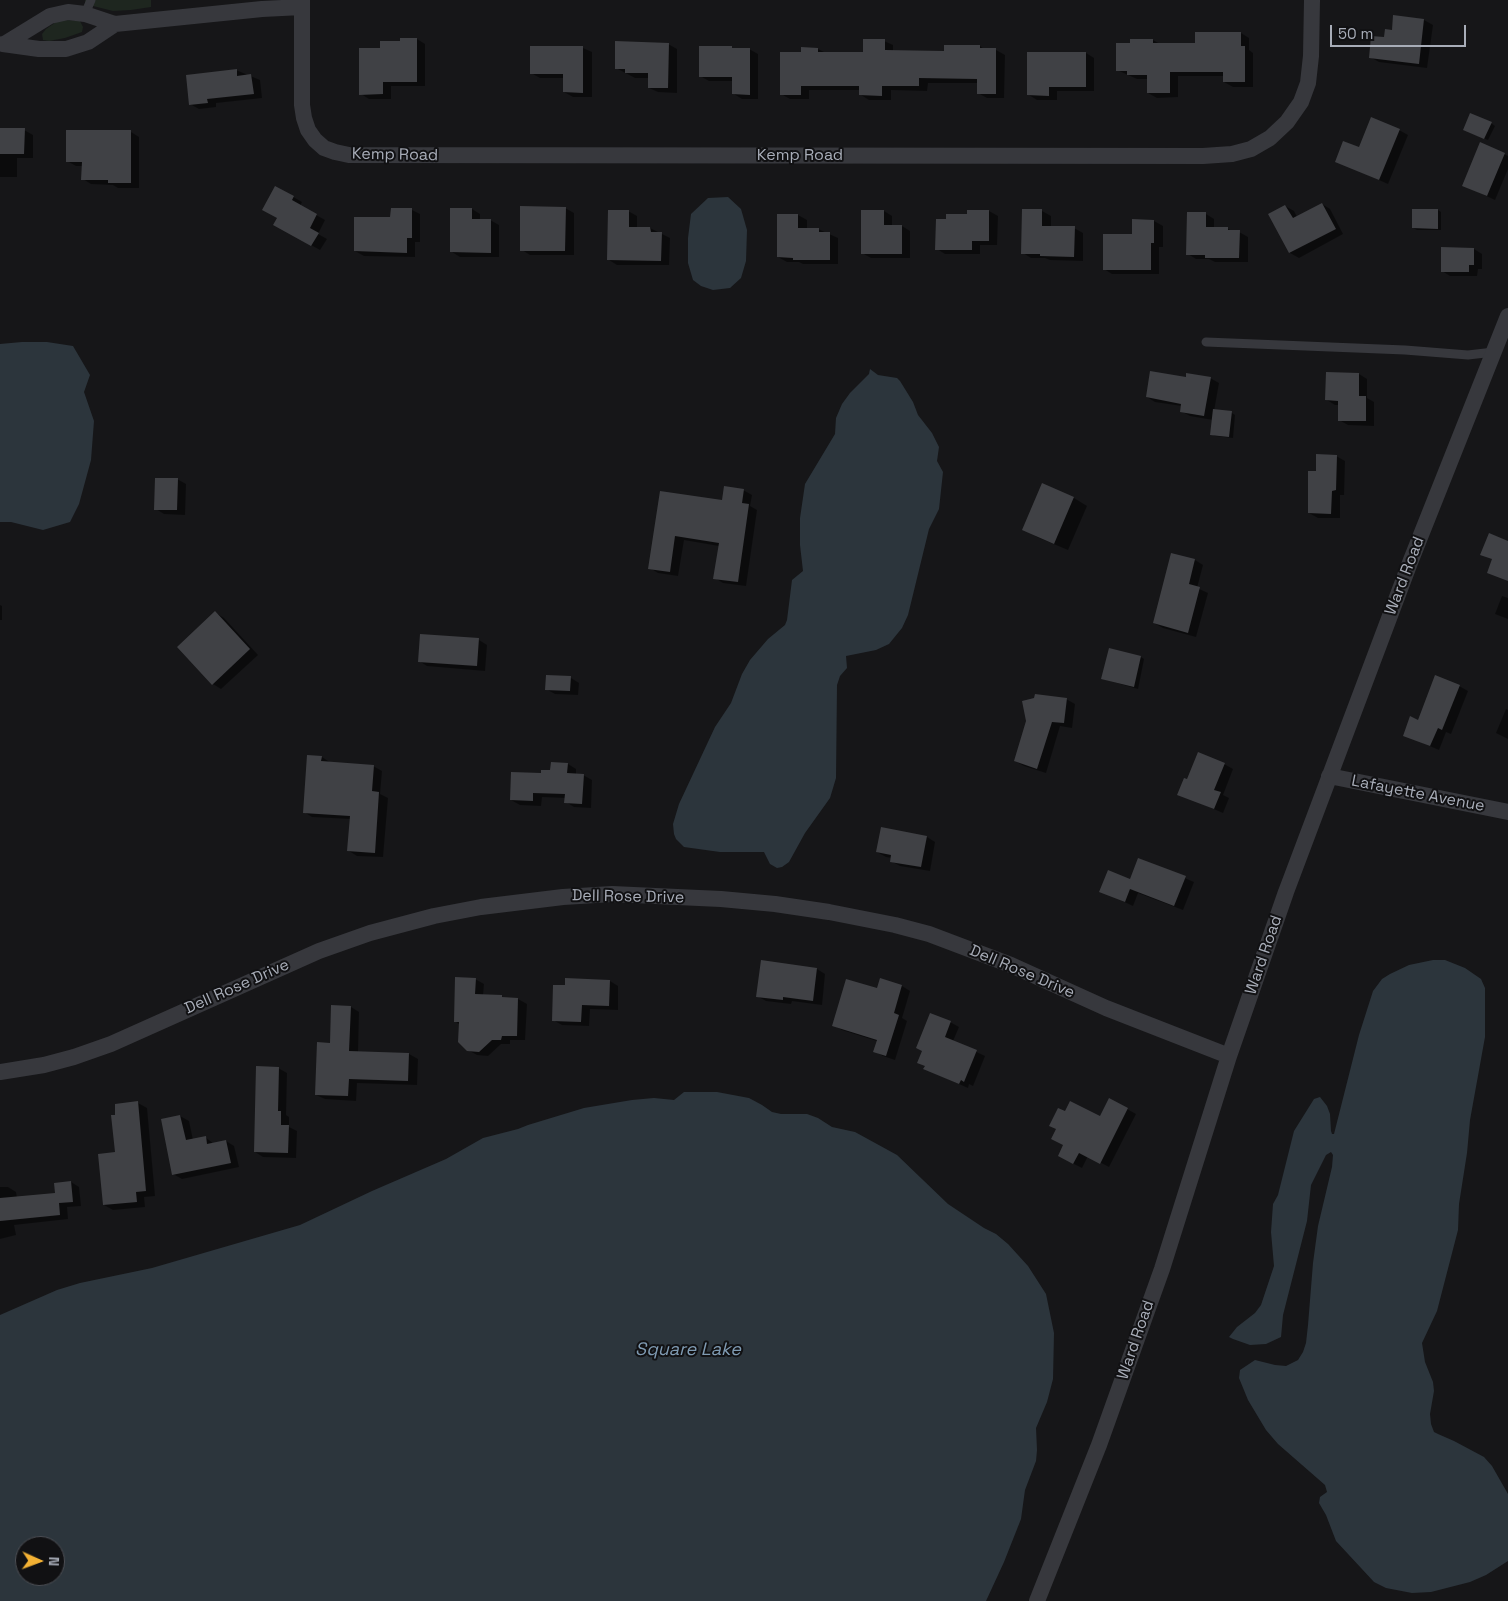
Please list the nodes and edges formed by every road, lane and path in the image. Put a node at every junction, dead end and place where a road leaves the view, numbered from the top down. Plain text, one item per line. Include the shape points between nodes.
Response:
1 (1312, 0) edge
2 (302, 4) edge
3 (88, 7) edge
4 (116, 24) junction
5 (3, 44) edge
6 (1508, 316) edge
7 (1206, 342) dead end
8 (1494, 352) junction
9 (1329, 776) junction
10 (1508, 812) edge
11 (1229, 1056) junction
12 (0, 1072) edge
13 (1037, 1601) edge

1 - 2 street, Kemp Road via 1308,84 1301,102 1270,138 1251,149 1203,156 349,155 324,148 314,140 304,118
2 - 4 street
3 - 4 street
3 - 5 street via 50,16
4 - 5 street via 88,42 66,49
6 - 8 street, Ward Road
7 - 8 lane via 1468,355
8 - 9 street, Ward Road
9 - 10 street, Lafayette Avenue
9 - 11 street, Ward Road
11 - 12 street, Dell Rose Drive via 1106,1008 1004,962 895,925 776,904 612,894 481,907 370,932 319,950 111,1044 44,1065
11 - 13 street, Ward Road via 1158,1278 1099,1445

